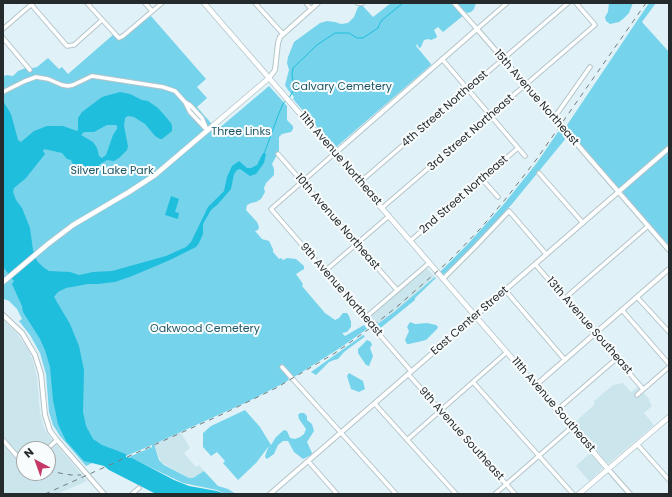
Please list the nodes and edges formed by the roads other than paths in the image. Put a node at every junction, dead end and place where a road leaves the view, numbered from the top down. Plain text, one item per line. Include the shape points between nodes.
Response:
1 (87, 3) edge
2 (145, 3) edge
3 (162, 3) edge
4 (204, 3) edge
5 (255, 3) edge
6 (306, 3) edge
7 (318, 3) edge
8 (454, 3) edge
9 (507, 3) edge
10 (568, 3) edge
11 (576, 3) edge
12 (31, 4) edge
13 (311, 9) junction
14 (152, 11) junction
15 (102, 20) junction
16 (3, 29) edge
17 (476, 29) junction
18 (282, 34) junction
19 (3, 38) edge
20 (502, 59) junction
21 (442, 60) junction
22 (590, 66) dead end
23 (30, 70) dead end
24 (269, 78) junction
25 (526, 86) junction
26 (468, 90) junction
27 (3, 92) edge
28 (490, 116) junction
29 (554, 118) junction
30 (207, 130) junction
31 (518, 148) junction
32 (669, 148) edge
33 (278, 154) dead end
34 (334, 154) junction
35 (525, 156) dead end
36 (539, 173) dead end
37 (482, 180) junction
38 (302, 181) junction
39 (359, 182) junction
40 (618, 192) junction
41 (498, 197) dead end
42 (382, 208) junction
43 (388, 216) junction
44 (583, 223) junction
45 (648, 226) junction
46 (410, 241) junction
47 (357, 244) junction
48 (669, 250) edge
49 (546, 254) junction
50 (428, 263) junction
51 (535, 264) junction
52 (325, 271) junction
53 (669, 271) edge
54 (443, 279) junction
55 (3, 282) edge
56 (397, 290) junction
57 (505, 290) junction
58 (638, 297) junction
59 (565, 298) junction
60 (622, 310) junction
61 (3, 315) edge
62 (475, 316) junction
63 (365, 318) junction
64 (669, 332) edge
65 (595, 334) junction
66 (507, 352) junction
67 (616, 359) junction
68 (565, 360) junction
69 (669, 364) edge
70 (282, 367) dead end
71 (669, 367) edge
72 (410, 373) junction
73 (473, 382) junction
74 (536, 385) junction
75 (643, 389) junction
76 (637, 394) dead end
77 (375, 404) junction
78 (440, 410) junction
79 (557, 410) junction
80 (669, 418) edge
81 (572, 427) junction
82 (341, 432) junction
83 (3, 440) edge
84 (57, 440) joint
85 (407, 440) junction
86 (637, 444) junction
87 (16, 455) edge
88 (539, 456) junction
89 (308, 461) junction
90 (608, 468) junction
91 (669, 480) edge
92 (506, 484) junction
93 (139, 488) dead end
94 (104, 494) edge
95 (132, 494) edge
96 (270, 494) edge
97 (337, 494) edge
98 (396, 494) edge
99 (456, 494) edge
100 (495, 494) edge
101 (514, 494) edge
102 (573, 494) edge
103 (579, 494) edge
104 (630, 494) edge

1 - 15 street
2 - 14 street
3 - 14 street
4 - 24 main road, 11th Avenue Northeast
5 - 18 street
6 - 13 street
7 - 13 street
8 - 17 street, 15th Avenue Northeast
9 - 17 street
10 - 20 street, 4th Street Northeast
11 - 25 street, 3rd Street Northeast via 595,25
12 - 15 street via 69,46 74,45
12 - 16 street
13 - 18 street
14 - 15 street via 119,38
17 - 20 street, 15th Avenue Northeast
17 - 21 street
18 - 24 street via 278,43 275,70
19 - 23 street
20 - 25 street, 15th Avenue Northeast
20 - 26 street, 4th Street Northeast
21 - 26 street
21 - 34 street
22 - 29 street
24 - 30 main road
24 - 34 main road, 11th Avenue Northeast
25 - 28 street, 3rd Street Northeast
25 - 29 street, 15th Avenue Northeast
26 - 28 street
26 - 39 street, 4th Street Northeast
27 - 30 street via 33,78 48,79 62,86 73,86 96,76 167,88 185,102 190,112
28 - 31 street
28 - 42 street, 3rd Street Northeast
29 - 40 street, 15th Avenue Northeast
30 - 55 main road via 147,181 76,223
31 - 35 street
31 - 37 street, 2nd Street Northeast
32 - 40 street, East Center Street
33 - 38 street, 10th Avenue Northeast
34 - 38 street
34 - 39 main road, 11th Avenue Northeast
36 - 44 street
37 - 41 street
37 - 46 street, 2nd Street Northeast
38 - 47 street, 10th Avenue Northeast
38 - 52 street, 9th Avenue Northeast via 271,209
39 - 42 main road, 11th Avenue Northeast
40 - 44 street, East Center Street
40 - 45 street, 15th Avenue Northeast
42 - 43 main road, 11th Avenue Northeast
43 - 46 main road, 11th Avenue Northeast
43 - 47 street
44 - 49 street, East Center Street
45 - 48 street, 15th Avenue Northeast
45 - 59 street
46 - 50 main road, 11th Avenue Northeast
47 - 52 street
47 - 56 street, 10th Avenue Northeast
49 - 51 street, East Center Street
49 - 54 street via 509,210
50 - 54 main road, 11th Avenue Northeast
50 - 56 street
51 - 57 street, East Center Street
51 - 59 street, 13th Avenue Southeast
52 - 63 street, 9th Avenue Northeast
53 - 58 street
54 - 62 main road, 11th Avenue Northeast
56 - 63 street
57 - 62 street, East Center Street
57 - 68 street
58 - 60 street
58 - 64 street
59 - 65 street, 13th Avenue Southeast
60 - 65 street
60 - 69 street
61 - 84 street via 24,335 35,355 41,374 46,419 50,431
62 - 66 main road, 11th Avenue Southeast
62 - 72 street, East Center Street
63 - 72 street, 9th Avenue Northeast
65 - 67 street, 13th Avenue Southeast
65 - 68 street
66 - 73 street
66 - 74 main road, 11th Avenue Southeast
67 - 75 street, 13th Avenue Southeast
67 - 79 street
68 - 74 street
70 - 82 street
71 - 75 street
72 - 77 street, East Center Street
72 - 78 street, 9th Avenue Southeast
73 - 78 street
73 - 88 street
74 - 79 main road, 11th Avenue Southeast
75 - 76 street
77 - 82 street, East Center Street
77 - 85 street
78 - 85 street
78 - 92 street, 9th Avenue Southeast
79 - 81 main road, 11th Avenue Southeast
80 - 86 main road
81 - 88 street
81 - 90 main road, 11th Avenue Southeast
82 - 89 street, East Center Street
82 - 98 street
83 - 87 street
84 - 94 street
85 - 99 street
86 - 90 main road
86 - 91 street
88 - 92 street
88 - 102 street
89 - 96 street, East Center Street
89 - 97 street
90 - 103 main road
90 - 104 street, 11th Avenue Southeast
92 - 100 street
92 - 101 street, 9th Avenue Southeast
93 - 95 street

